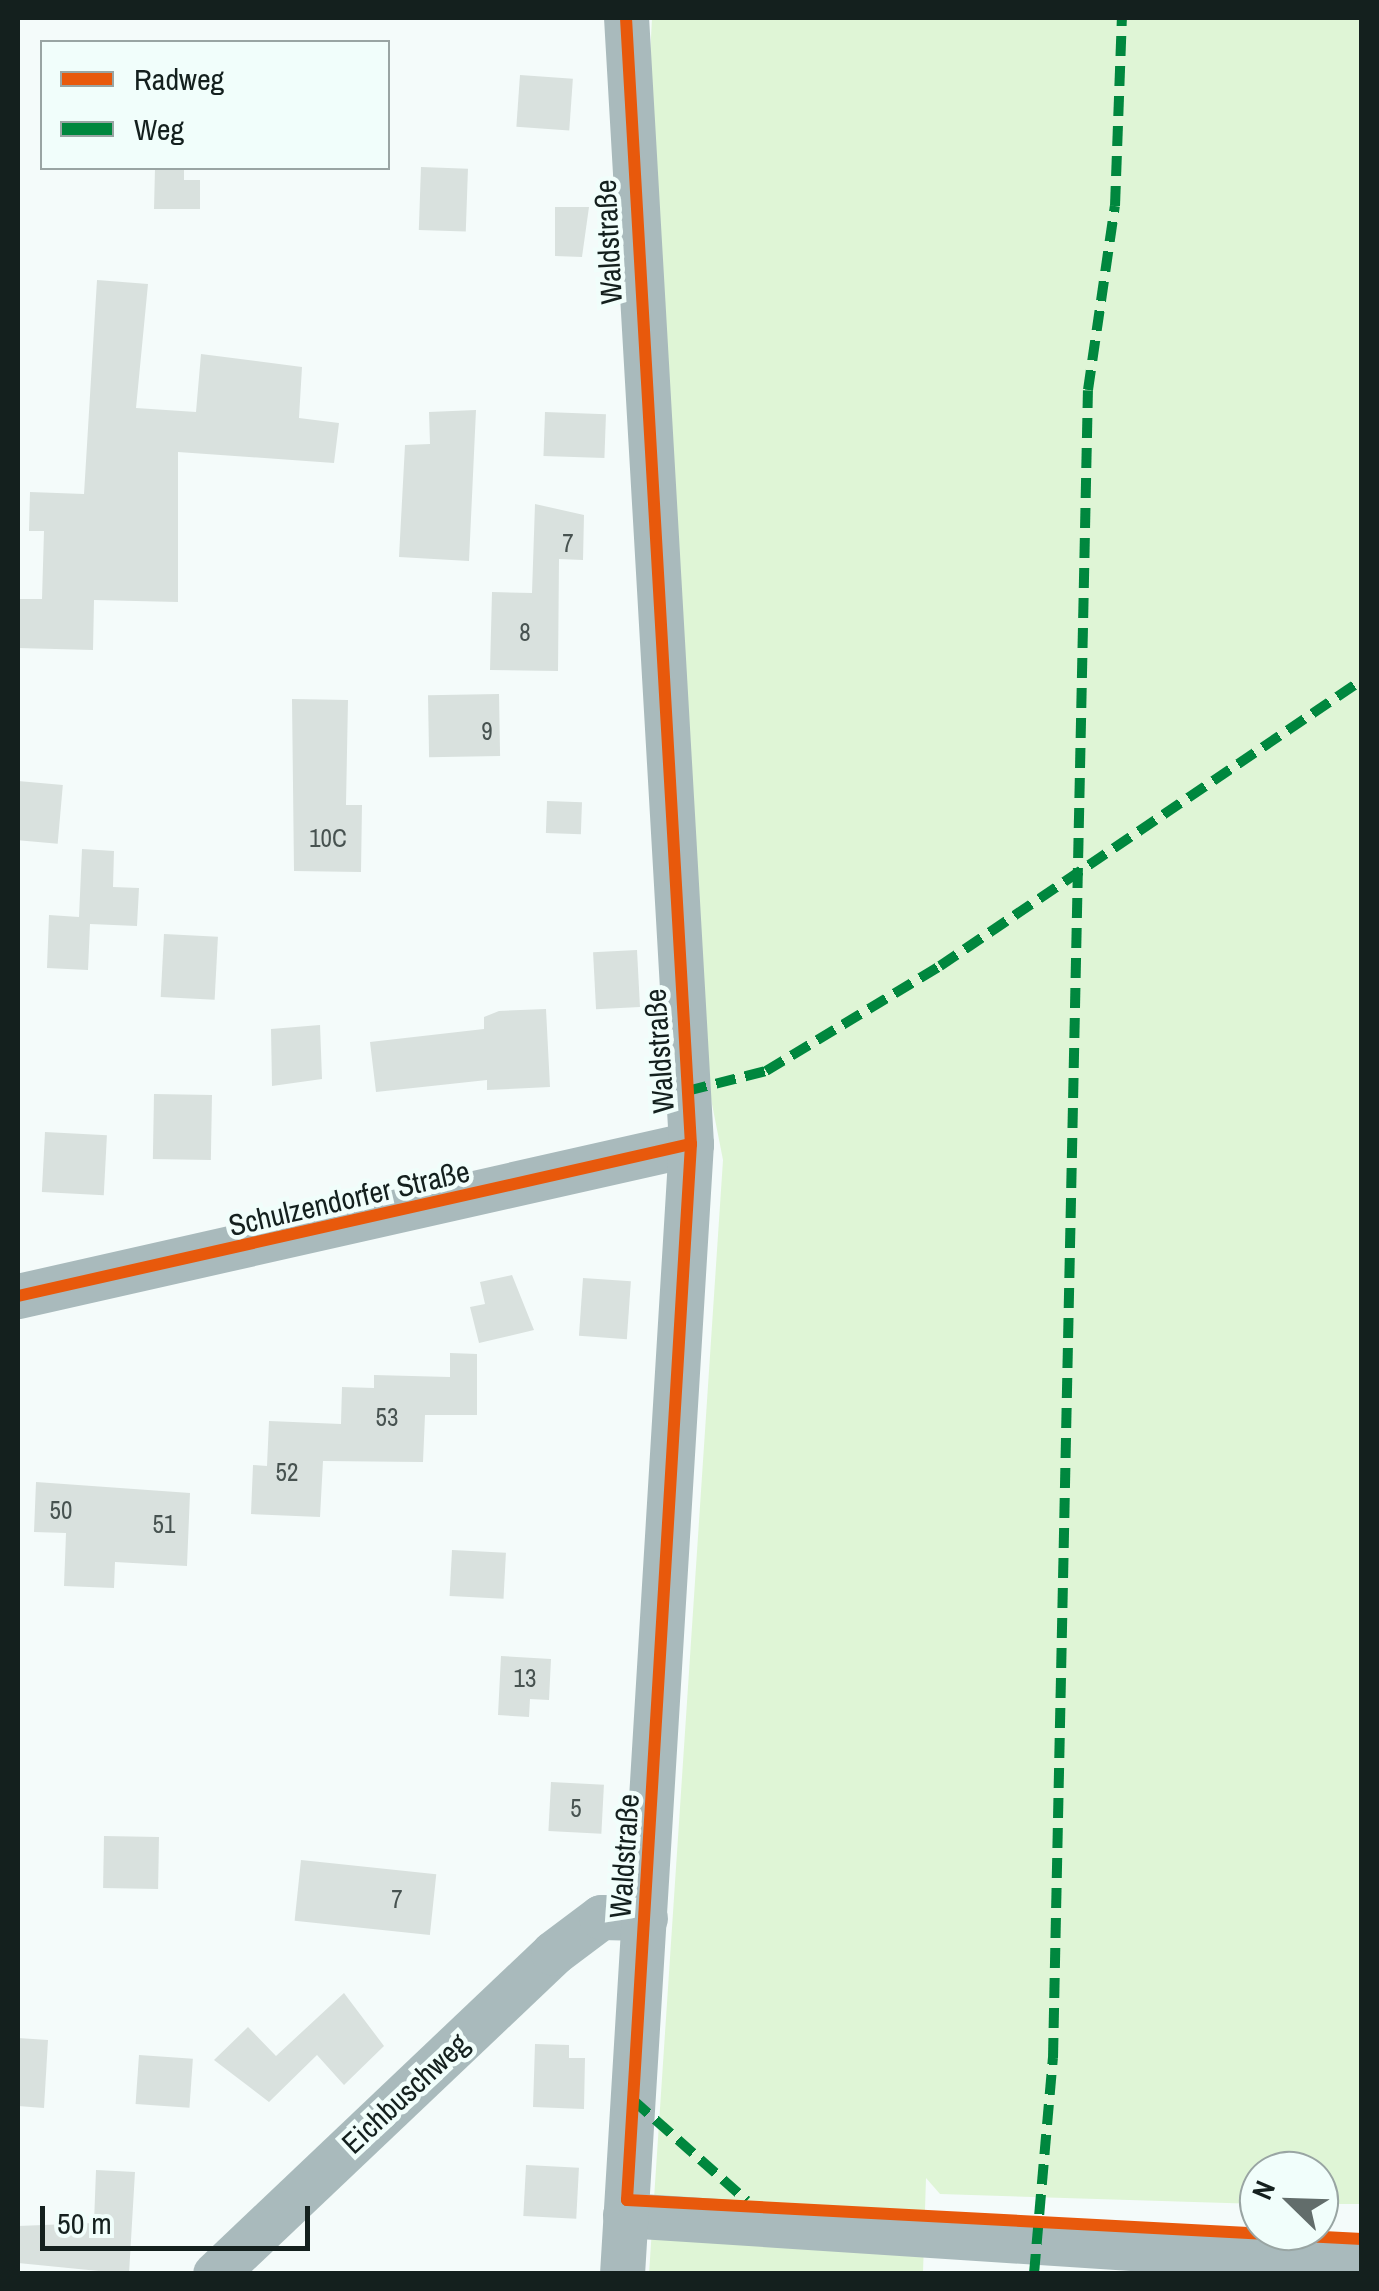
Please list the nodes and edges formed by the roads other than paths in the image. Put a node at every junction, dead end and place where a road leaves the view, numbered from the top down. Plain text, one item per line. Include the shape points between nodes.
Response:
1 (626, 18) edge
2 (690, 1144) junction
3 (18, 1296) edge
4 (645, 1918) junction
5 (626, 2215) junction
6 (1362, 2263) edge
7 (214, 2274) edge
8 (622, 2274) edge

1 - 2 street, Waldstraße via 630,216
2 - 3 street, Schulzendorfer Straße
2 - 4 street, Waldstraße
4 - 5 street, Waldstraße
4 - 7 street, Eichbuschweg via 601,1917 553,1953
5 - 6 street
5 - 8 street, Waldstraße

